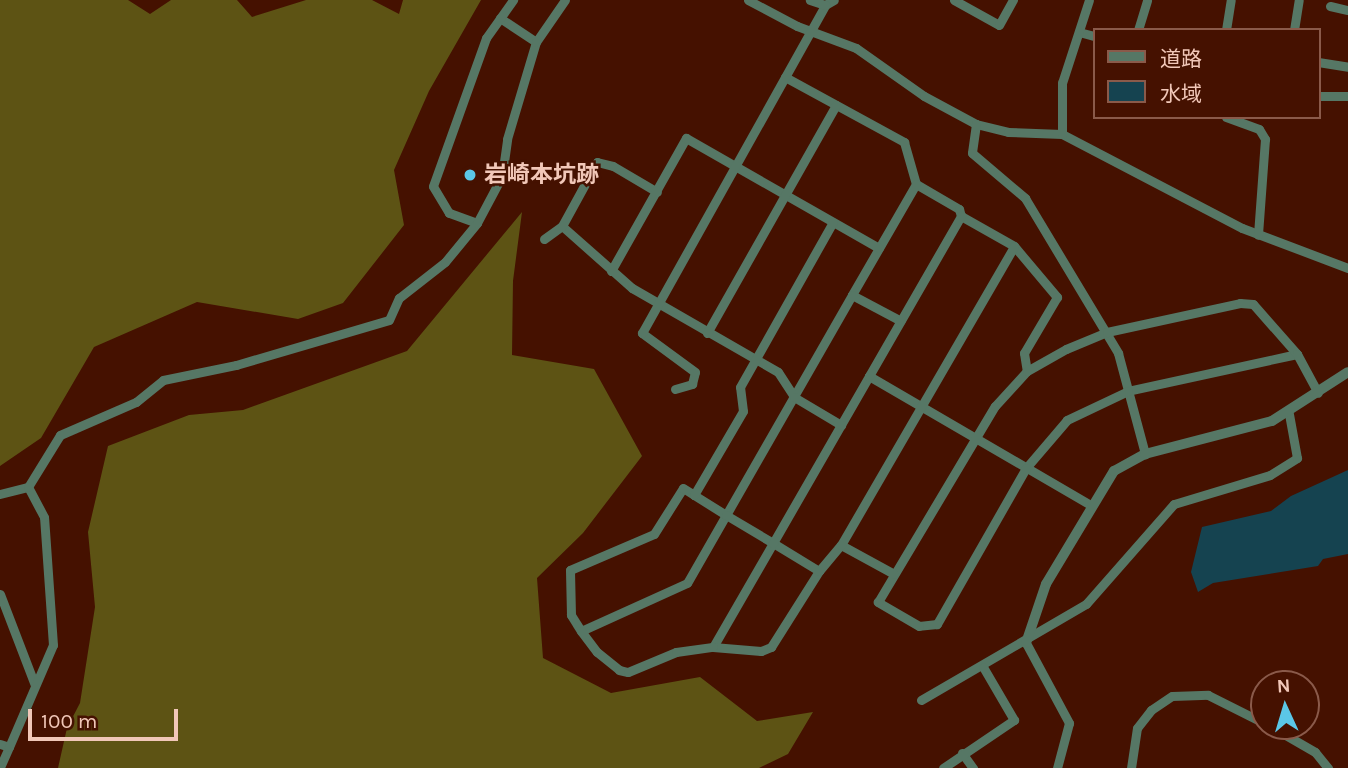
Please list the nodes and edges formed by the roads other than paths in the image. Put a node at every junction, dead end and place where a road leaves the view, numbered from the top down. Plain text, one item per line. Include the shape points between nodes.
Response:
1 (513, 0) edge
2 (565, 0) edge
3 (748, 0) edge
4 (810, 0) edge
5 (954, 0) edge
6 (1013, 0) edge
7 (1089, 0) edge
8 (1147, 0) edge
9 (1231, 0) edge
10 (1299, 0) edge
11 (830, 3) edge
12 (1330, 6) dead end
13 (1348, 10) edge
14 (500, 18) junction
15 (1139, 28) edge
16 (1226, 28) edge
17 (1294, 28) edge
18 (1079, 32) junction
19 (1092, 35) edge
20 (536, 42) junction
21 (1320, 62) edge
22 (1348, 67) edge
23 (785, 77) junction
24 (1320, 96) edge
25 (1348, 96) edge
26 (836, 105) junction
27 (1232, 119) edge
28 (976, 124) junction
29 (1062, 134) junction
30 (735, 166) junction
31 (916, 184) junction
32 (657, 192) junction
33 (785, 194) junction
34 (961, 216) junction
35 (833, 222) junction
36 (477, 223) junction
37 (562, 226) junction
38 (1258, 235) junction
39 (544, 239) dead end
40 (1014, 246) junction
41 (879, 248) junction
42 (1348, 268) edge
43 (611, 271) junction
44 (852, 295) junction
45 (657, 305) junction
46 (901, 321) junction
47 (1107, 332) junction
48 (707, 333) junction
49 (1297, 354) junction
50 (755, 359) junction
51 (1027, 371) junction
52 (1348, 372) edge
53 (869, 376) junction
54 (675, 388) dead end
55 (1128, 391) junction
56 (1318, 393) junction
57 (794, 397) junction
58 (921, 407) junction
59 (1289, 414) junction
60 (841, 425) junction
61 (975, 438) junction
62 (1145, 454) junction
63 (1026, 468) junction
64 (28, 487) junction
65 (0, 494) edge
66 (694, 495) junction
67 (1092, 506) junction
68 (726, 515) junction
69 (773, 543) junction
70 (841, 545) junction
71 (819, 571) junction
72 (894, 574) junction
73 (0, 594) edge
74 (581, 632) junction
75 (1026, 643) junction
76 (713, 647) junction
77 (983, 667) junction
78 (36, 685) junction
79 (921, 700) dead end
80 (1250, 716) edge
81 (1294, 740) edge
82 (4, 746) edge
83 (962, 753) junction
84 (0, 767) edge
85 (943, 768) edge
86 (973, 768) edge
87 (1057, 768) edge
88 (1131, 768) edge
89 (1328, 768) edge

1 - 14 street
2 - 20 street
3 - 28 street via 797,26 856,48 924,96
4 - 11 street
5 - 6 street via 999,25
7 - 18 street
8 - 15 street
9 - 16 street
10 - 17 street
11 - 23 street
12 - 13 street
14 - 20 street
14 - 36 street via 486,38 433,186 449,213
18 - 19 street
18 - 29 street via 1061,89 1066,115
20 - 36 street via 507,139 502,176
21 - 22 street
23 - 26 street
23 - 30 street
24 - 25 street
26 - 31 street via 904,142
26 - 33 street
27 - 38 street via 1259,129 1265,139
28 - 29 street via 1008,132
28 - 47 street via 972,153 1025,198
29 - 38 street
30 - 32 street via 686,138
30 - 33 street
30 - 45 street
31 - 34 street via 959,209
31 - 41 street
32 - 37 street via 597,162
32 - 43 street
33 - 35 street
33 - 48 street
34 - 40 street
34 - 46 street
35 - 41 street
35 - 50 street
36 - 64 street via 445,261 399,298 389,320 236,365 163,380 136,402 66,431
37 - 39 street
37 - 43 street
38 - 42 street
40 - 51 street via 1057,297 1024,353
40 - 58 street
41 - 44 street
43 - 45 street
44 - 46 street
44 - 57 street
45 - 48 street
45 - 54 street via 642,333 695,372 692,384
46 - 53 street
47 - 49 street via 1253,304
47 - 51 street
47 - 55 street
48 - 50 street
49 - 55 street
49 - 56 street
50 - 57 street via 778,372
50 - 66 street via 740,387 743,411
51 - 61 street via 995,406
52 - 56 street
53 - 58 street
53 - 60 street
55 - 62 street
55 - 63 street via 1067,420
56 - 59 street
57 - 60 street
57 - 68 street
58 - 61 street
58 - 70 street
59 - 62 street
59 - 75 street via 1297,458 1270,475 1166,509 1086,604
60 - 69 street
61 - 63 street
61 - 72 street
62 - 67 street via 1114,471
63 - 67 street
63 - 72 street via 937,624 919,626 878,601
64 - 65 street
64 - 78 street via 44,517 55,635
66 - 68 street
66 - 74 street via 683,488 654,534 570,570 571,615
67 - 75 street via 1046,584
68 - 69 street
68 - 74 street via 687,583
69 - 71 street
69 - 76 street
70 - 71 street
70 - 72 street
71 - 76 street via 771,647 761,651
73 - 78 street
74 - 76 street via 597,652 628,672 676,652
75 - 77 street
75 - 87 street via 1069,723
77 - 79 street
77 - 83 street via 1014,720
78 - 82 street
80 - 88 street via 1208,695 1172,696 1151,710 1138,729
81 - 89 street via 1315,752
82 - 84 street
83 - 85 street
83 - 86 street

